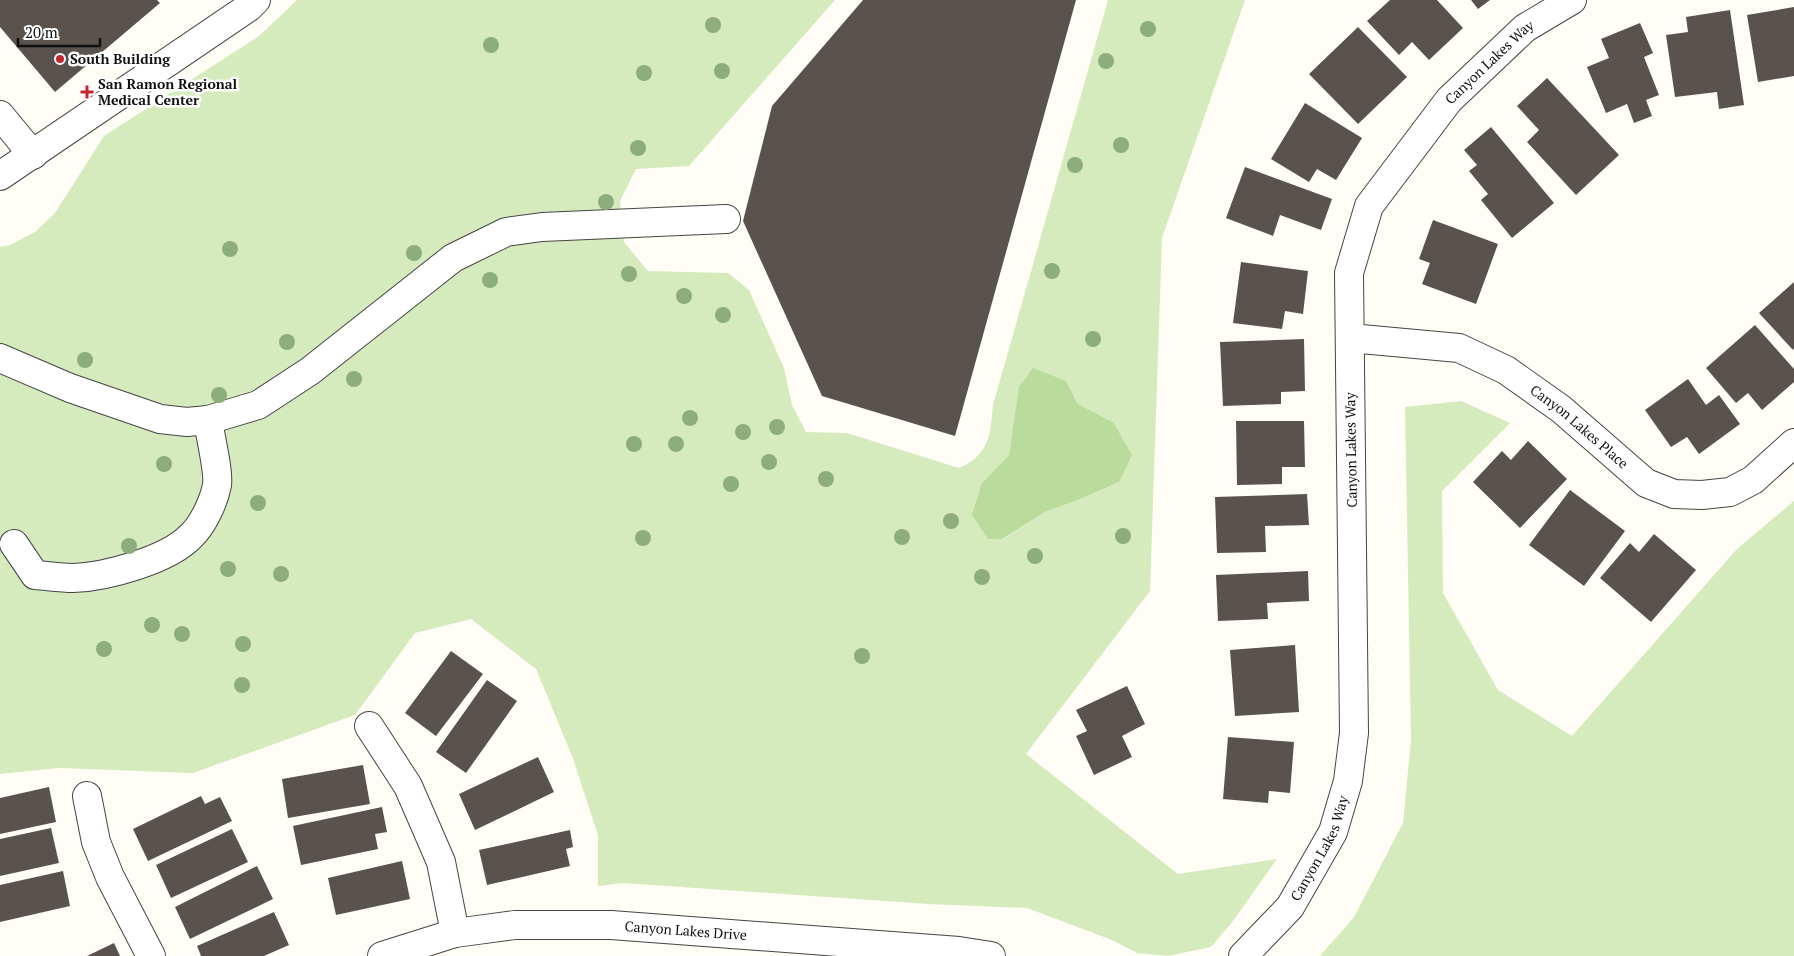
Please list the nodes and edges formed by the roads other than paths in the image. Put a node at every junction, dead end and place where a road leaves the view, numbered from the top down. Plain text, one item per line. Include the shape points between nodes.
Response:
1 (256, 0) edge
2 (1572, 0) edge
3 (0, 115) edge
4 (33, 155) junction
5 (0, 176) edge
6 (726, 219) dead end
7 (1350, 338) junction
8 (0, 358) edge
9 (208, 420) junction
10 (1794, 443) edge
11 (14, 544) dead end
12 (369, 726) dead end
13 (87, 796) dead end
14 (454, 933) junction
15 (151, 956) edge
16 (382, 956) edge
17 (991, 956) edge
18 (1243, 956) edge

1 - 4 street via 249,8
2 - 7 street, Canyon Lakes Way via 1525,28 1448,100 1369,206 1349,273
3 - 4 street
4 - 5 street
6 - 9 street via 542,227 506,232 453,258 310,371 258,405
7 - 10 street, Canyon Lakes Place via 1459,348 1506,370 1561,409 1646,483 1674,494 1730,492 1753,480
7 - 18 street, Canyon Lakes Way via 1354,733 1348,781 1333,832 1290,907
8 - 9 street via 70,388 160,419
9 - 11 street via 217,484 206,514 191,536 168,552 97,576 72,578 35,575
12 - 14 street via 408,786 441,862
13 - 15 street via 96,842 110,877
14 - 16 street, Canyon Lakes Drive
14 - 17 street, Canyon Lakes Drive via 515,925 611,925

